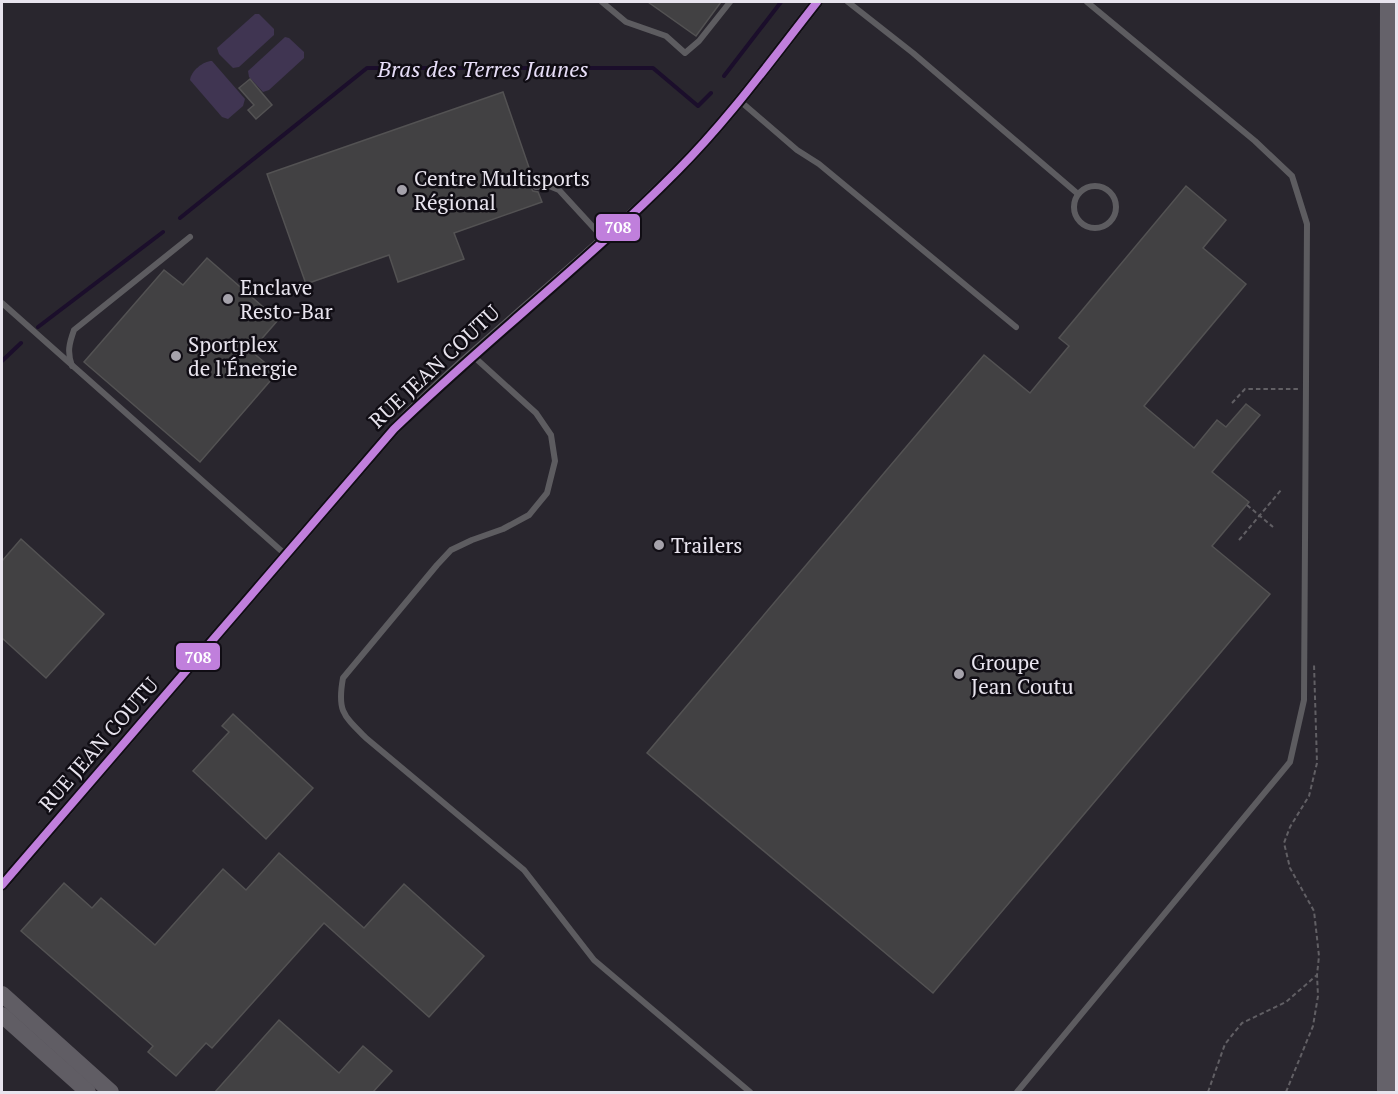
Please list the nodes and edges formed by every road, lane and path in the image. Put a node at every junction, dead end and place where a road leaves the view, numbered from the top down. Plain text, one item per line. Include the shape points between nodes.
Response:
1 (602, 2) edge
2 (730, 2) edge
3 (817, 2) edge
4 (848, 2) edge
5 (1087, 2) edge
6 (1390, 2) edge
7 (739, 101) junction
8 (536, 187) dead end
9 (1078, 194) junction
10 (190, 237) dead end
11 (604, 239) junction
12 (2, 303) edge
13 (1016, 327) dead end
14 (471, 355) junction
15 (72, 366) junction
16 (1281, 490) dead end
17 (1247, 505) dead end
18 (1260, 516) junction
19 (1273, 527) dead end
20 (1239, 540) dead end
21 (286, 555) junction
22 (2, 885) edge
23 (2, 994) edge
24 (2, 1015) edge
25 (88, 1092) edge
26 (111, 1092) edge
27 (750, 1092) edge
28 (1017, 1092) edge
29 (1208, 1092) edge
30 (1286, 1092) edge
31 (1388, 1092) edge

1 - 2 lane via 626,22 666,36 685,53
3 - 7 street, RUE JEAN COUTU
4 - 9 lane
5 - 28 lane via 1292,176 1307,224 1304,700 1290,762
6 - 31 highway
7 - 11 street, RUE JEAN COUTU via 676,172
7 - 13 lane
8 - 11 lane via 560,190
9 - 9 lane via 1074,213 1082,224 1101,228 1113,219 1116,205 1110,192 1090,186
10 - 15 lane via 74,330 69,344
11 - 14 street, RUE JEAN COUTU
12 - 15 lane
14 - 21 street, RUE JEAN COUTU via 394,429
14 - 27 lane via 536,413 551,435 555,461 546,493 529,515 451,550 344,678 339,699 347,719 366,738 524,870 594,960
15 - 21 lane
16 - 18 path
17 - 18 path
18 - 19 path
18 - 20 path
21 - 22 street, RUE JEAN COUTU
23 - 26 main road
24 - 25 main road
29 - 30 path via 1226,1044 1242,1023 1286,1002 1317,975 1313,1026

